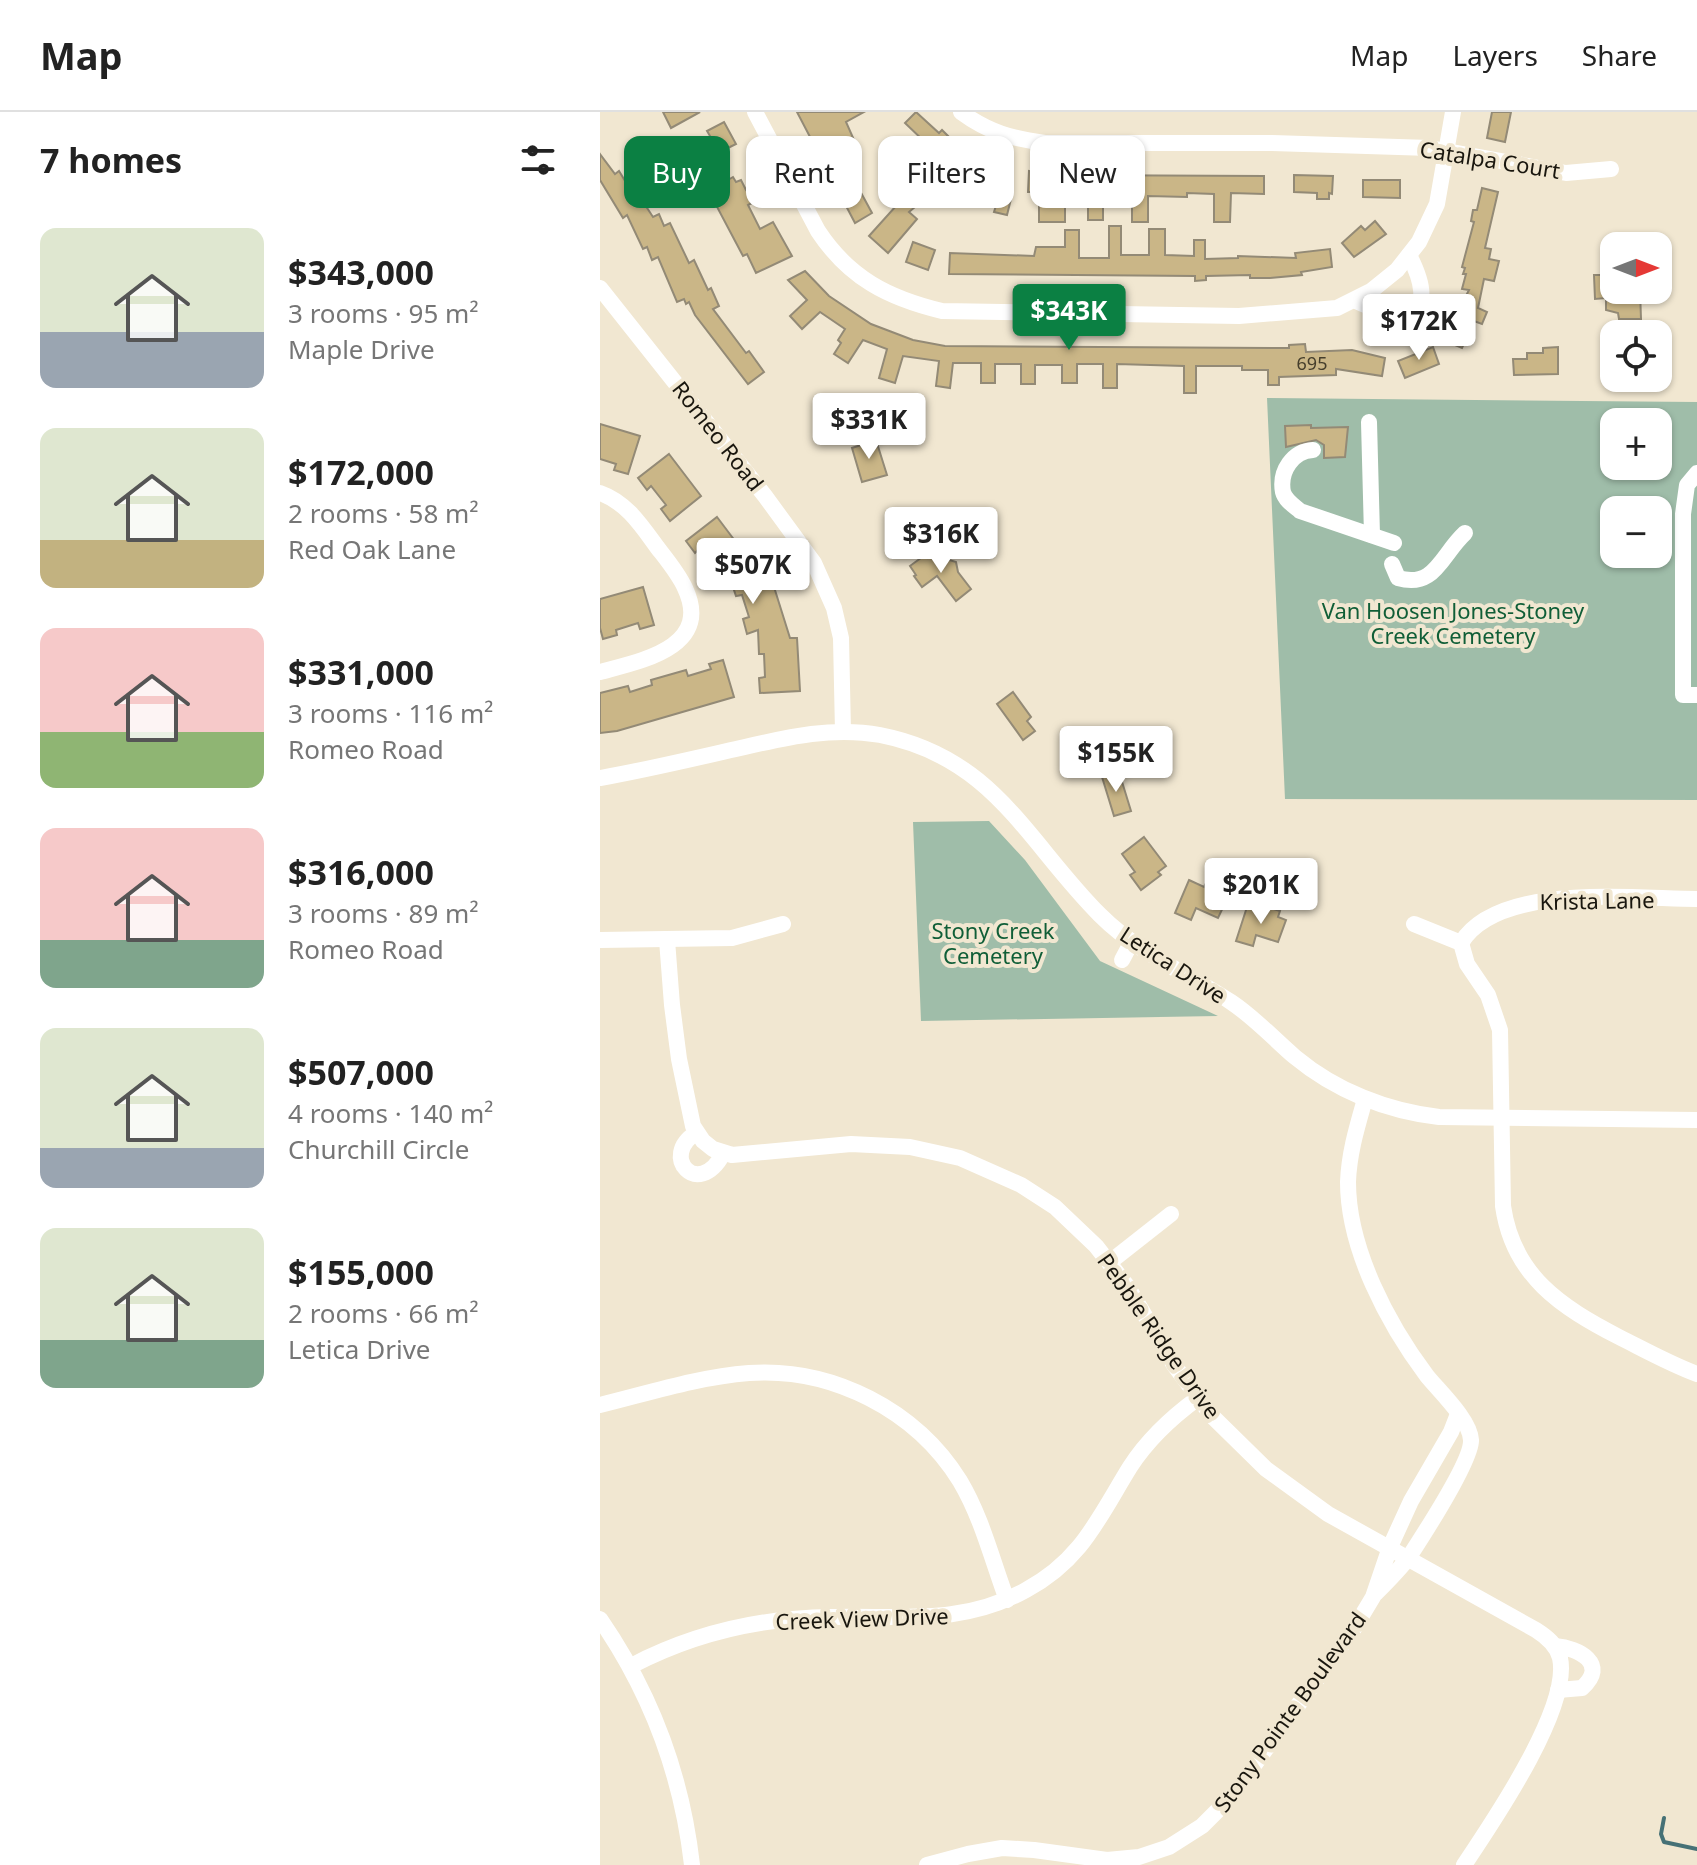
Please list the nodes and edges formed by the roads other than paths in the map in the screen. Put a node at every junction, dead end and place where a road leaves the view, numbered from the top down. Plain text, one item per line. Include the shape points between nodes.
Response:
1 (755, 112) edge
2 (961, 112) edge
3 (1453, 112) edge
4 (1445, 152) junction
5 (1611, 169) dead end
6 (1409, 255) junction
7 (600, 288) edge
8 (1354, 300) junction
9 (1369, 422) dead end
10 (1313, 450) dead end
11 (1697, 473) edge
12 (600, 493) edge
13 (1465, 533) dead end
14 (1372, 535) junction
15 (1394, 543) dead end
16 (1392, 564) dead end
17 (600, 672) edge
18 (1697, 695) edge
19 (843, 732) junction
20 (600, 778) edge
21 (1697, 899) edge
22 (783, 924) dead end
23 (1414, 924) dead end
24 (600, 940) edge
25 (667, 940) junction
26 (1131, 943) junction
27 (1461, 943) junction
28 (1122, 960) dead end
29 (1365, 1099) junction
30 (1502, 1117) junction
31 (1697, 1120) edge
32 (696, 1133) junction
33 (723, 1154) junction
34 (1171, 1214) dead end
35 (1110, 1262) junction
36 (1697, 1374) edge
37 (1198, 1398) junction
38 (600, 1405) edge
39 (1458, 1414) junction
40 (1390, 1547) junction
41 (1408, 1558) junction
42 (1373, 1597) junction
43 (1007, 1600) junction
44 (600, 1619) edge
45 (1555, 1646) junction
46 (631, 1666) junction
47 (1558, 1690) junction
48 (1139, 1861) edge
49 (692, 1865) edge
50 (927, 1865) edge
51 (1464, 1865) edge

1 - 8 street via 830,250 874,286 917,305 958,311 1239,316 1337,308
2 - 4 street, Catalpa Court via 989,130 1045,143 1272,143
3 - 4 street
4 - 5 street, Catalpa Court via 1566,173
4 - 6 street via 1437,204
6 - 8 street via 1397,270
6 - 8 street via 1423,289 1422,301 1413,311 1377,311
7 - 19 street, Romeo Road via 814,563 841,638
9 - 14 street
10 - 14 street via 1292,456 1283,492 1289,502 1300,511
11 - 18 street via 1687,485 1683,514 1683,695
12 - 17 street via 638,522 680,579 690,607 686,632 678,642 658,655
13 - 16 street via 1425,579 1398,578
14 - 15 street
19 - 20 street, Letica Drive via 795,736
19 - 26 street, Letica Drive via 913,745 977,778
21 - 27 street, Krista Lane via 1534,901 1489,918
22 - 25 street via 732,938
23 - 27 street
24 - 25 street
25 - 32 street via 679,1059
26 - 28 street
26 - 29 street, Letica Drive via 1230,1002 1299,1060
27 - 30 street via 1500,1030
29 - 30 street, Letica Drive via 1425,1115
29 - 39 street, Stony Pointe Boulevard via 1349,1169 1355,1228 1392,1324
30 - 31 street, Letica Drive
30 - 36 street via 1505,1217 1533,1276 1569,1310
32 - 33 street
32 - 33 street, Pebble Ridge Drive via 680,1153 690,1171 705,1175
33 - 35 street, Pebble Ridge Drive via 878,1144 960,1158 1046,1201
34 - 35 street
35 - 37 street, Pebble Ridge Drive
37 - 40 street, Pebble Ridge Drive via 1228,1434 1286,1486
37 - 43 street, Creek View Drive via 1149,1442 1081,1547 1054,1572
38 - 43 street via 750,1373 810,1377 864,1395 914,1429 961,1482
39 - 40 street, Stony Pointe Boulevard
39 - 41 street, Stony Pointe Boulevard via 1471,1437 1468,1458
40 - 41 street, Pebble Ridge Drive
40 - 42 street, Stony Pointe Boulevard
41 - 42 street, Stony Pointe Boulevard
41 - 45 street, Pebble Ridge Drive
42 - 48 street, Stony Pointe Boulevard via 1216,1814 1190,1836
43 - 46 street, Creek View Drive via 944,1617 831,1617 747,1625 669,1648
44 - 46 street
45 - 47 street via 1561,1670
45 - 47 street, Pebble Ridge Drive via 1585,1655 1592,1672 1582,1688
46 - 49 street via 676,1780
47 - 51 street via 1514,1789
48 - 50 street, Stony Pointe Boulevard via 1002,1848

